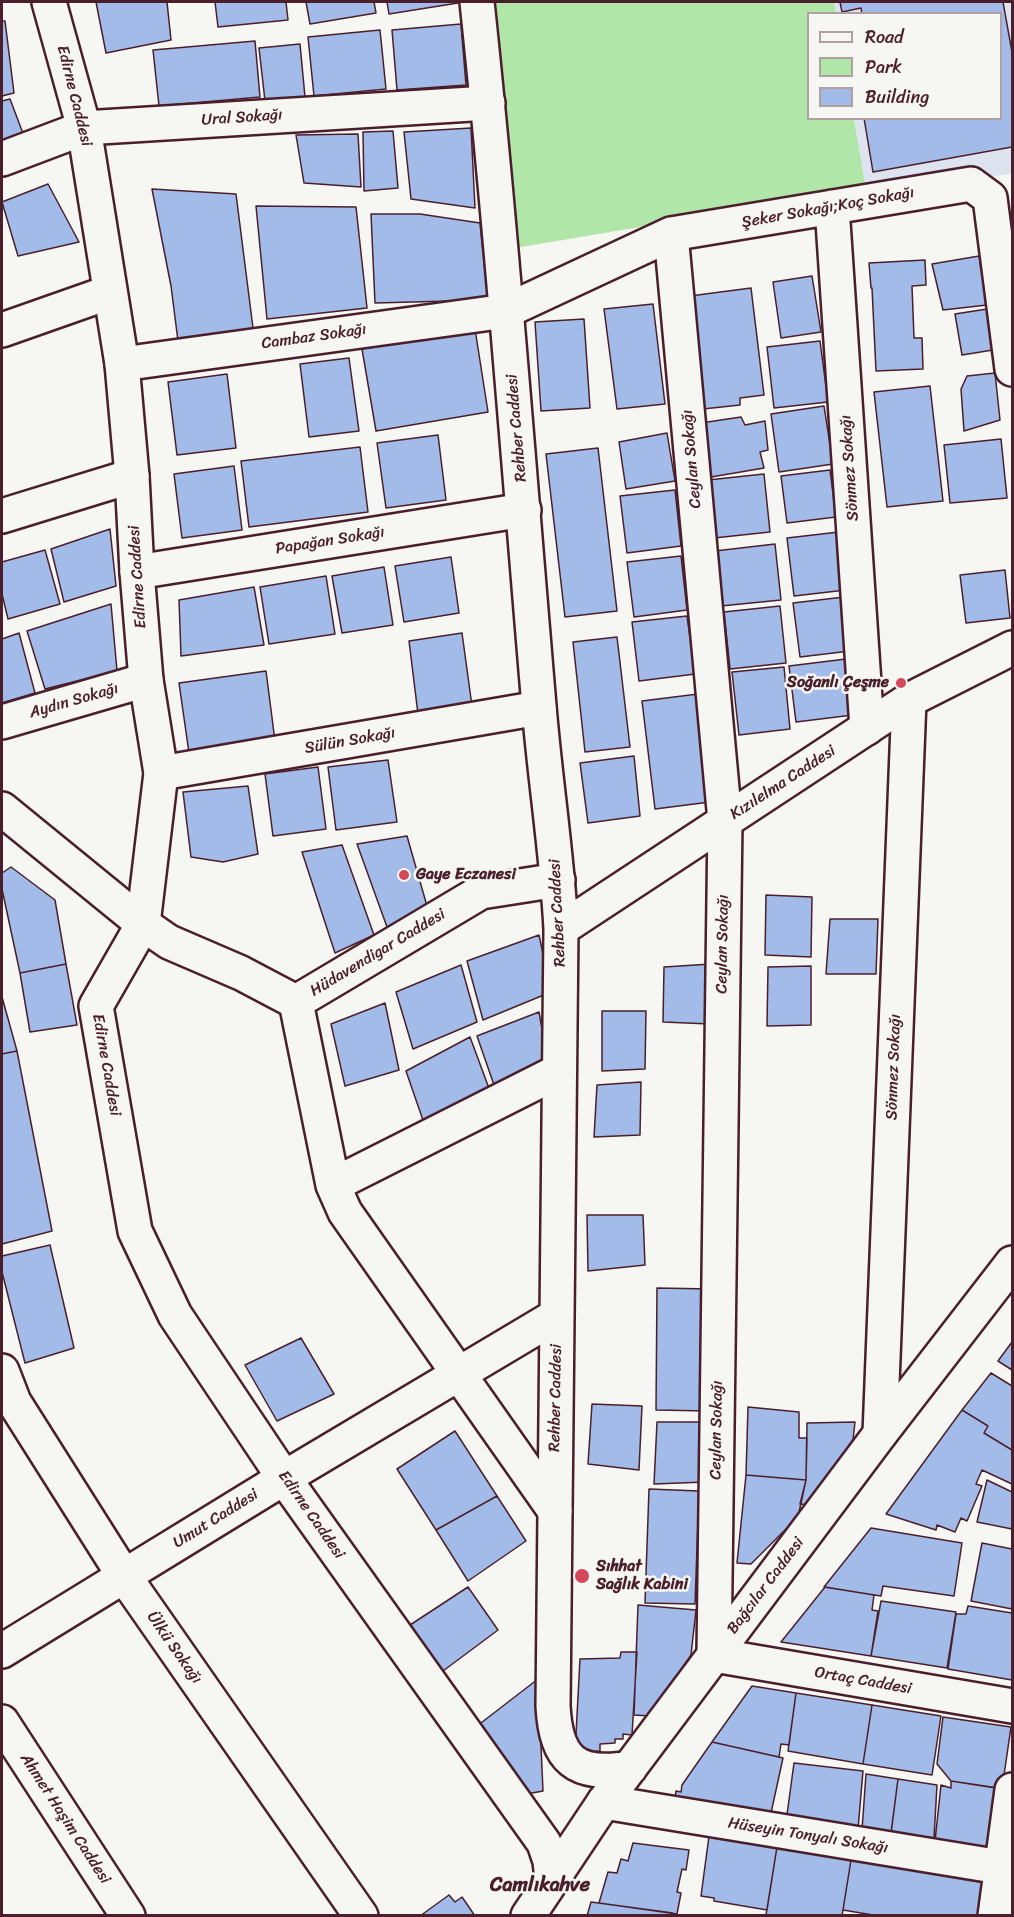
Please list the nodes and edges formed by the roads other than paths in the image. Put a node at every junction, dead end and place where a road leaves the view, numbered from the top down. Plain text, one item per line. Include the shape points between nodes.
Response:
1 (49, 2) edge
2 (477, 2) edge
3 (488, 103) junction
4 (84, 128) junction
5 (2, 159) edge
6 (832, 207) junction
7 (671, 234) junction
8 (110, 292) junction
9 (506, 311) junction
10 (2, 330) edge
11 (122, 363) junction
12 (1012, 369) edge
13 (132, 476) junction
14 (524, 510) junction
15 (2, 516) edge
16 (137, 572) junction
17 (1012, 648) edge
18 (146, 680) junction
19 (909, 700) junction
20 (539, 708) junction
21 (2, 722) edge
22 (867, 728) junction
23 (161, 773) junction
24 (2, 809) edge
25 (725, 821) junction
26 (558, 880) junction
27 (143, 924) junction
28 (561, 929) junction
29 (296, 1002) junction
30 (559, 1071) junction
31 (333, 1185) junction
32 (1012, 1263) edge
33 (556, 1316) junction
34 (2, 1371) edge
35 (458, 1375) junction
36 (880, 1434) junction
37 (284, 1478) junction
38 (555, 1511) junction
39 (124, 1576) junction
40 (2, 1652) edge
41 (714, 1655) junction
42 (1012, 1706) edge
43 (2, 1722) edge
44 (630, 1768) junction
45 (1012, 1790) edge
46 (604, 1802) junction
47 (1007, 1869) edge
48 (552, 1880) junction
49 (532, 1913) edge
50 (128, 1916) edge
51 (361, 1916) edge
52 (995, 1916) edge

1 - 4 street, Edirne Caddesi
2 - 3 street, Rehber Caddesi
3 - 4 street, Ural Sokağı
3 - 9 street, Rehber Caddesi
4 - 5 street, Ural Sokağı
4 - 8 street, Edirne Caddesi
6 - 7 street, Şeker Sokağı;Koç Sokağı
6 - 12 street, Şeker Sokağı;Koç Sokağı via 971,184 990,198
6 - 22 street, Sönmez Sokağı
7 - 9 street, Şeker Sokağı;Koç Sokağı
7 - 25 street, Ceylan Sokağı
8 - 10 street
8 - 11 street, Edirne Caddesi
9 - 11 street, Cambaz Sokağı
9 - 14 street, Rehber Caddesi
11 - 13 street, Edirne Caddesi
13 - 15 street
13 - 16 street, Edirne Caddesi
14 - 16 street, Papağan Sokağı
14 - 20 street, Rehber Caddesi
16 - 18 street, Edirne Caddesi
17 - 19 street, Kızılelma Caddesi
18 - 21 street, Aydın Sokağı
18 - 23 street, Edirne Caddesi
19 - 22 street, Kızılelma Caddesi
19 - 36 street, Sönmez Sokağı
20 - 23 street, Sülün Sokağı
20 - 26 street, Rehber Caddesi
22 - 25 street, Kızılelma Caddesi
23 - 27 street, Edirne Caddesi
24 - 27 street, Hüdavendigar Caddesi
25 - 28 street, Kızılelma Caddesi
25 - 41 street, Ceylan Sokağı
26 - 28 street, Rehber Caddesi
26 - 29 street, Hüdavendigar Caddesi via 481,892
27 - 29 street, Hüdavendigar Caddesi via 169,942
27 - 37 street, Edirne Caddesi via 96,1006 135,1231 175,1314
28 - 30 street, Rehber Caddesi
29 - 31 street
30 - 31 street
30 - 33 street, Rehber Caddesi
31 - 35 street via 345,1212
32 - 36 street, Bağcılar Caddesi
33 - 35 street, Umut Caddesi
33 - 38 street, Rehber Caddesi
34 - 39 street, Ülkü Sokağı via 14,1401
35 - 37 street, Umut Caddesi
35 - 38 street
36 - 41 street, Bağcılar Caddesi
37 - 39 street, Umut Caddesi
37 - 48 street, Edirne Caddesi via 544,1843
38 - 44 street, Rehber Caddesi via 554,1731 561,1749 590,1770
39 - 40 street, Umut Caddesi
39 - 51 street, Ülkü Sokağı
41 - 42 street, Ortaç Caddesi
41 - 44 street, Bağcılar Caddesi
43 - 50 street, Ahmet Haşim Caddesi
44 - 46 street, Bağcılar Caddesi
45 - 47 street
46 - 47 street, Hüseyin Tonyalı Sokağı
46 - 48 street, Bağcılar Caddesi
47 - 52 street
48 - 49 street, Bağcılar Caddesi

